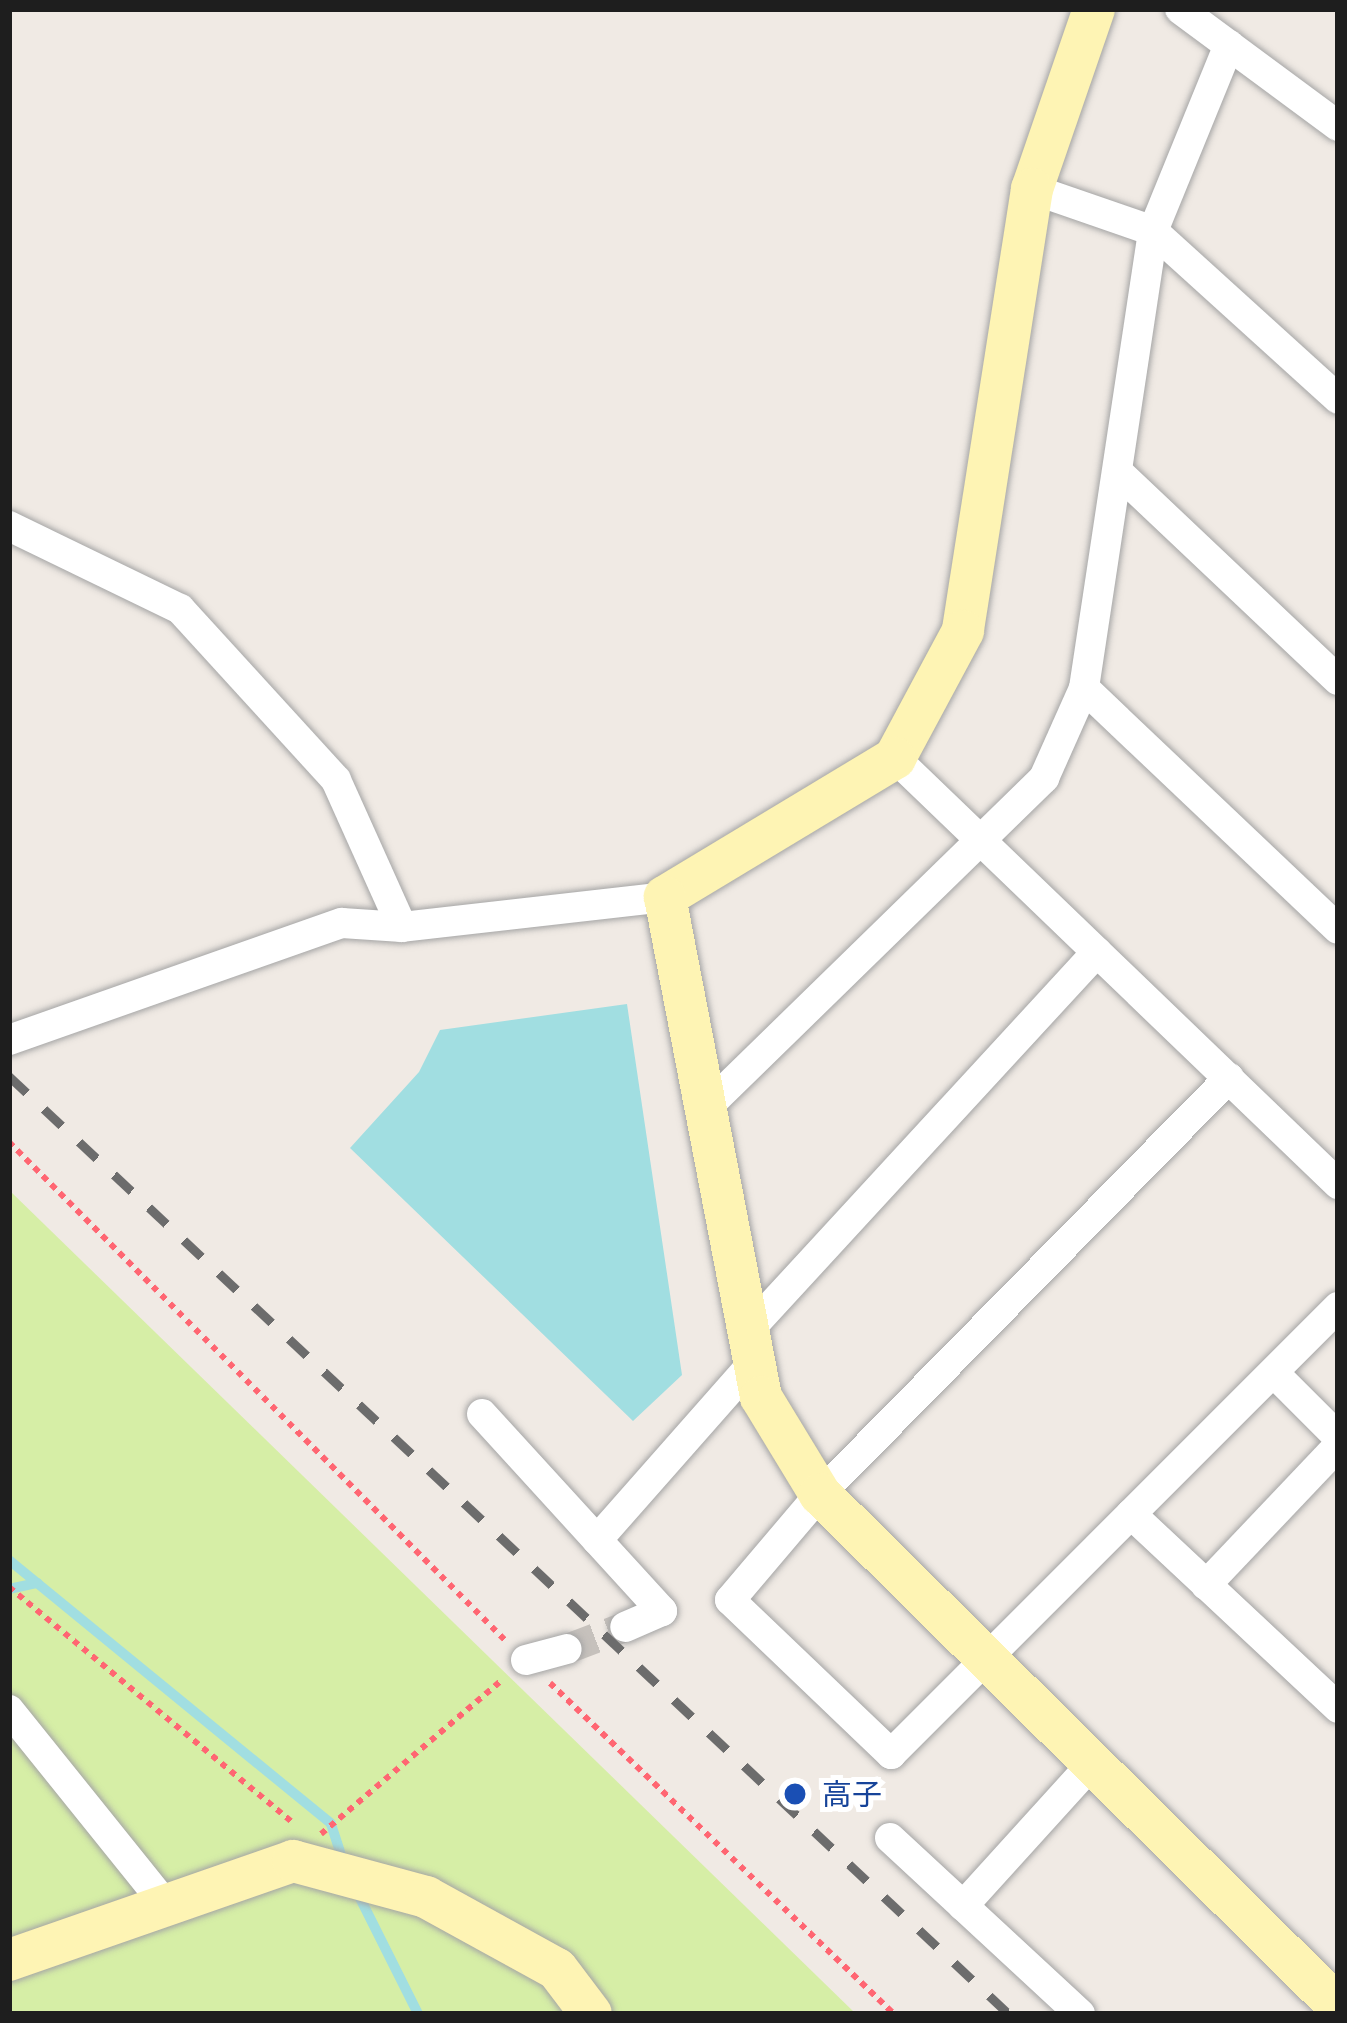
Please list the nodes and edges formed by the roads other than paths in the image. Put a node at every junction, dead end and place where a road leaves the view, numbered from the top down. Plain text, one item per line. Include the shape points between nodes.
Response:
1 (1094, 9) edge
2 (1180, 9) edge
3 (1228, 45) junction
4 (1338, 126) edge
5 (1032, 189) junction
6 (1153, 231) junction
7 (1338, 399) edge
8 (1120, 474) junction
9 (9, 526) edge
10 (1338, 680) edge
11 (1084, 688) junction
12 (895, 758) junction
13 (987, 842) junction
14 (665, 897) junction
15 (401, 927) junction
16 (1338, 929) edge
17 (1097, 952) junction
18 (9, 1040) edge
19 (1229, 1078) junction
20 (708, 1106) junction
21 (1335, 1175) edge
22 (1338, 1307) edge
23 (749, 1348) junction
24 (1274, 1373) junction
25 (482, 1414) dead end
26 (1338, 1437) edge
27 (1338, 1446) edge
28 (820, 1494) junction
29 (1131, 1514) junction
30 (597, 1540) junction
31 (1206, 1585) junction
32 (625, 1627) tunnel mouth
33 (567, 1649) tunnel mouth
34 (526, 1660) road end
35 (984, 1663) junction
36 (1338, 1708) edge
37 (9, 1711) edge
38 (1090, 1766) junction
39 (890, 1838) dead end
40 (166, 1905) junction
41 (963, 1906) junction
42 (9, 1960) edge
43 (1338, 2006) edge
44 (591, 2014) edge
45 (1080, 2014) edge

1 - 5 street
2 - 3 street
3 - 4 street
3 - 6 street
5 - 6 street
5 - 12 street via 963,631
6 - 7 street
6 - 8 street
8 - 10 street
8 - 11 street
9 - 15 street via 180,609 336,780
11 - 13 street via 1044,778
11 - 16 street
12 - 13 street
12 - 14 street
13 - 17 street
13 - 20 street
14 - 15 street
14 - 20 street
15 - 18 street via 342,923
17 - 19 street
17 - 23 street
19 - 21 street
19 - 28 street
20 - 23 street
22 - 24 street
23 - 28 street
23 - 30 street
24 - 26 street
24 - 29 street
25 - 30 street
27 - 31 street
28 - 35 street
28 - 35 street via 730,1600 891,1754
29 - 31 street
29 - 35 street
30 - 32 street via 662,1611
31 - 36 street
33 - 34 street
35 - 38 street
37 - 40 street
38 - 41 street
38 - 43 street
39 - 41 street
40 - 42 street
40 - 44 street via 293,1862 426,1897 556,1969
41 - 45 street

